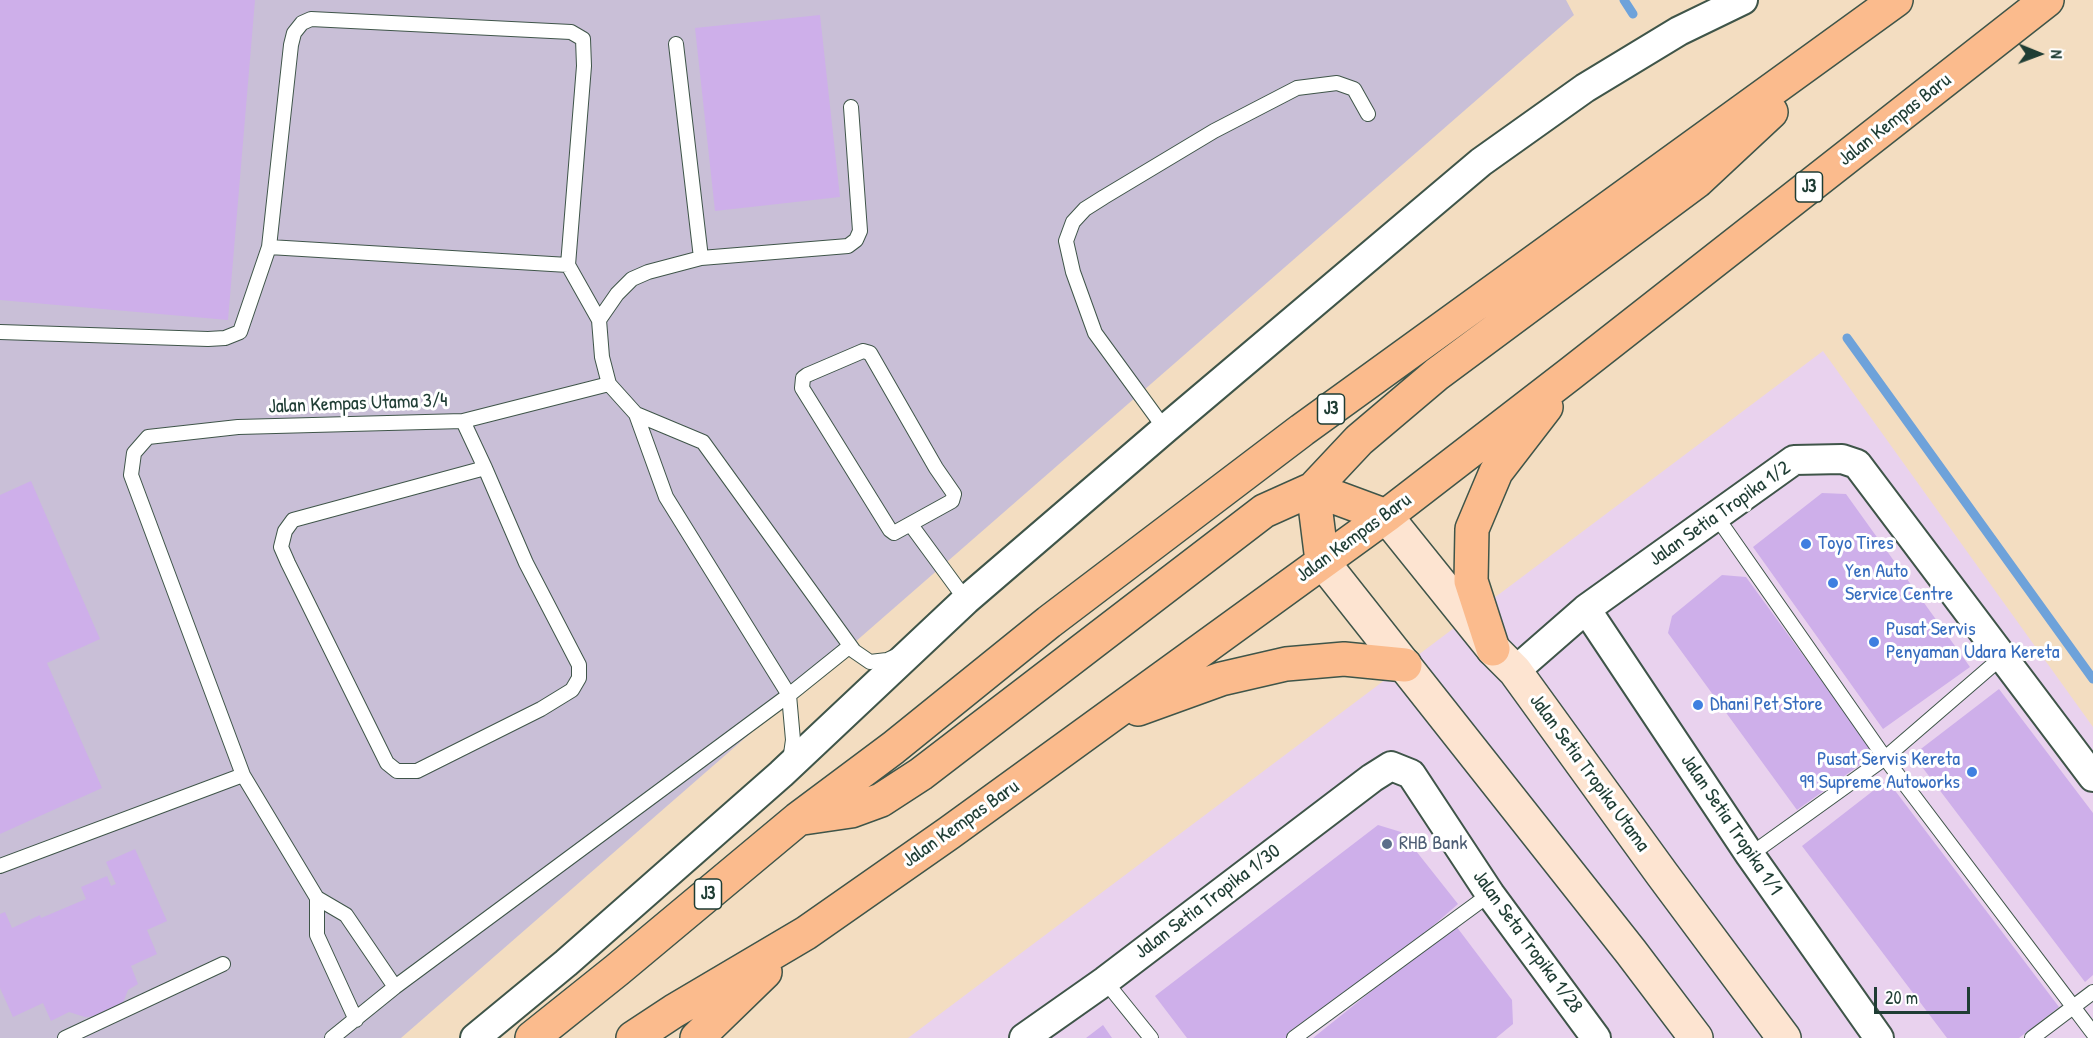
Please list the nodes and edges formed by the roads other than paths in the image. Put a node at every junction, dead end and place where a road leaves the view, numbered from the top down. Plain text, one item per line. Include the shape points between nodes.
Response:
1 (1708, 0) edge
2 (1743, 0) edge
3 (2047, 0) edge
4 (1886, 7) edge
5 (1679, 31) junction
6 (676, 44) dead end
7 (851, 107) dead end
8 (1368, 114) dead end
9 (269, 247) junction
10 (701, 258) junction
11 (568, 266) junction
12 (599, 320) junction
13 (0, 332) edge
14 (1570, 374) junction
15 (609, 384) junction
16 (636, 414) junction
17 (463, 421) junction
18 (1165, 429) junction
19 (485, 468) junction
20 (1313, 489) junction
21 (1386, 516) junction
22 (1716, 516) junction
23 (911, 525) junction
24 (1322, 561) junction
25 (966, 600) junction
26 (1586, 609) junction
27 (920, 643) junction
28 (850, 646) junction
29 (2002, 657) junction
30 (1504, 660) junction
31 (1405, 665) junction
32 (789, 695) junction
33 (1104, 722) junction
34 (1886, 758) junction
35 (1391, 766) joint
36 (781, 774) junction
37 (243, 775) junction
38 (2093, 777) edge
39 (798, 819) junction
40 (1750, 855) junction
41 (0, 866) edge
42 (1490, 894) junction
43 (317, 898) junction
44 (806, 933) junction
45 (223, 963) dead end
46 (1105, 981) junction
47 (394, 987) junction
48 (2093, 992) edge
49 (2074, 1008) junction
50 (356, 1020) junction
51 (1582, 1033) edge
52 (2093, 1033) edge
53 (65, 1038) edge
54 (332, 1038) edge
55 (475, 1038) edge
56 (532, 1038) edge
57 (633, 1038) edge
58 (697, 1038) edge
59 (1024, 1038) edge
60 (1151, 1038) edge
61 (1294, 1038) edge
62 (1696, 1038) edge
63 (1784, 1038) edge
64 (1879, 1038) edge
65 (2032, 1038) edge

1 - 5 street
2 - 5 street
3 - 14 main road, Jalan Kempas Baru / J3
4 - 20 main road via 1697,181 1437,374 1359,441
4 - 39 main road, J3 via 1312,423
5 - 18 street via 1585,88 1481,162
6 - 10 lane
7 - 10 lane via 860,231 856,240 848,246
8 - 18 lane via 1354,89 1337,83 1297,88 1214,131 1085,209 1073,222 1066,241 1095,333
9 - 11 lane
9 - 11 lane via 291,45 302,23 311,19 572,32 583,39 584,59
9 - 13 lane via 240,332 225,338
10 - 12 lane via 632,279
11 - 12 lane
12 - 15 lane
14 - 21 main road, Jalan Kempas Baru / J3
14 - 30 main road via 1496,472 1472,529 1471,581
15 - 16 lane
15 - 17 lane, Jalan Kempas Utama 3/4
16 - 28 lane via 703,442
16 - 32 lane via 666,497
17 - 19 lane
17 - 37 lane, Jalan Kempas Utama 3/4 via 238,427 148,436 134,453 131,476
18 - 25 street
19 - 19 lane via 526,563 579,665 579,678 572,690 541,710 417,771 397,771 387,763 288,563 281,547 285,531 293,520
20 - 21 main road
20 - 24 main road
20 - 39 main road via 1264,511 881,800 850,811
21 - 24 main road, Jalan Kempas Baru / J3
21 - 30 main road, Jalan Setia Tropika Utama
22 - 26 street, Jalan Setia Tropika 1/2
22 - 29 street, Jalan Setia Tropika 1/2 via 1794,460 1842,459 1857,464
22 - 34 lane
23 - 23 lane via 897,533 890,530 802,388 803,378 863,351 870,354 954,494 952,501
23 - 25 lane
24 - 31 main road
24 - 33 main road, Jalan Kempas Baru / J3
25 - 27 street
26 - 30 street, Jalan Setia Tropika 1/2
26 - 40 street, Jalan Setia Tropika 1/1
27 - 28 lane via 887,660 870,662
27 - 36 street
28 - 32 lane
29 - 34 lane
29 - 38 street, Jalan Setia Tropika 1/2
30 - 63 main road, Jalan Setia Tropika Utama
31 - 33 main road via 1344,659 1286,664 1221,679
31 - 62 main road
32 - 36 lane via 792,748 790,765
32 - 47 lane
33 - 44 main road, Jalan Kempas Baru / J3
34 - 40 lane
34 - 49 lane
35 - 42 street, Jalan Seta Tropika 1/28 via 1411,774
35 - 46 street, Jalan Setia Tropika 1/30
36 - 55 street
37 - 41 lane
37 - 43 lane
39 - 56 main road, J3
40 - 64 street, Jalan Setia Tropika 1/1
42 - 51 street, Jalan Seta Tropika 1/28
42 - 61 lane
43 - 47 lane via 346,915
43 - 50 lane via 317,934
44 - 57 main road, Jalan Kempas Baru / J3
44 - 58 main road
45 - 53 lane
46 - 59 street, Jalan Setia Tropika 1/30
46 - 60 lane
47 - 50 lane
48 - 49 lane
49 - 52 lane
49 - 65 lane
50 - 54 lane

